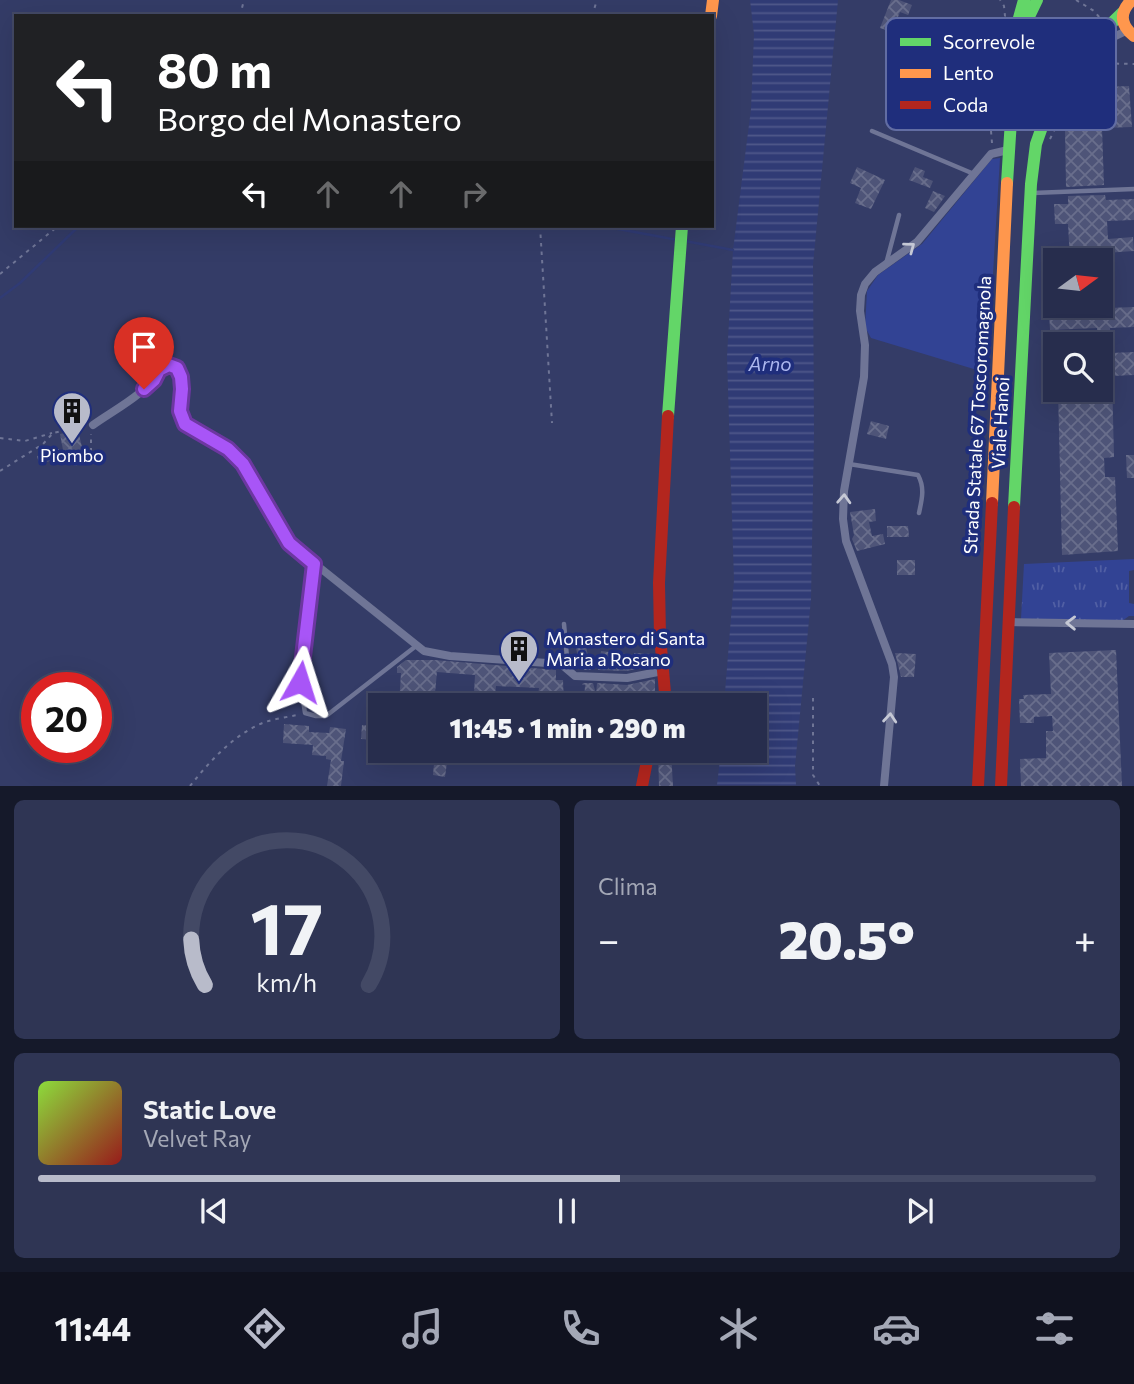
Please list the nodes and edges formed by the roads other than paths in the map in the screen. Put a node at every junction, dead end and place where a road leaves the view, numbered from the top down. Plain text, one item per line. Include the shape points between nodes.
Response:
1 (1024, 0) edge
2 (1037, 0) edge
3 (1127, 4) edge
4 (1019, 18) edge
5 (1029, 18) edge
6 (1114, 18) edge
7 (1130, 33) edge
8 (1005, 130) edge
9 (1041, 130) edge
10 (872, 131) dead end
11 (1002, 152) junction
12 (975, 175) junction
13 (1134, 190) edge
14 (1030, 193) junction
15 (900, 215) dead end
16 (682, 228) edge
17 (886, 265) junction
18 (93, 425) road end
19 (849, 464) junction
20 (919, 513) dead end
21 (314, 564) junction
22 (1008, 622) junction
23 (564, 624) dead end
24 (1134, 624) edge
25 (416, 646) junction
26 (569, 670) junction
27 (663, 671) junction
28 (665, 693) edge
29 (647, 763) edge
30 (642, 786) edge
31 (884, 786) edge
32 (978, 786) edge
33 (1001, 786) edge

1 - 4 main road, Strada Statale 67 Toscoromagnola
2 - 5 main road, Strada Statale 67 Toscoromagnola
3 - 6 main road, Viale Hanoi
3 - 7 main road, Viale Hanoi via 1123,25
8 - 11 main road, Strada Statale 67 Toscoromagnola
9 - 14 main road, Viale Hanoi
10 - 12 lane
11 - 12 street via 991,155
11 - 32 main road, Strada Statale 67 Toscoromagnola
17 -> 12 street via 917,242
13 - 14 lane
14 - 22 main road, Viale Hanoi
15 - 17 lane
16 - 27 main road via 662,499
17 - 19 street via 865,284 861,295 864,377
18 - 21 street via 144,389 159,370 169,365 177,368 185,424 228,449 243,464 289,543
19 - 20 lane via 918,475 923,492
31 -> 19 street via 894,677 846,541 844,491
21 - 25 street
21 - 25 lane via 300,682 305,713 326,716
24 -> 22 street
22 - 33 main road, Viale Hanoi
23 - 26 lane
25 - 26 street via 450,656 561,664
26 - 27 street via 575,676 620,678
27 - 28 main road
29 - 30 main road

